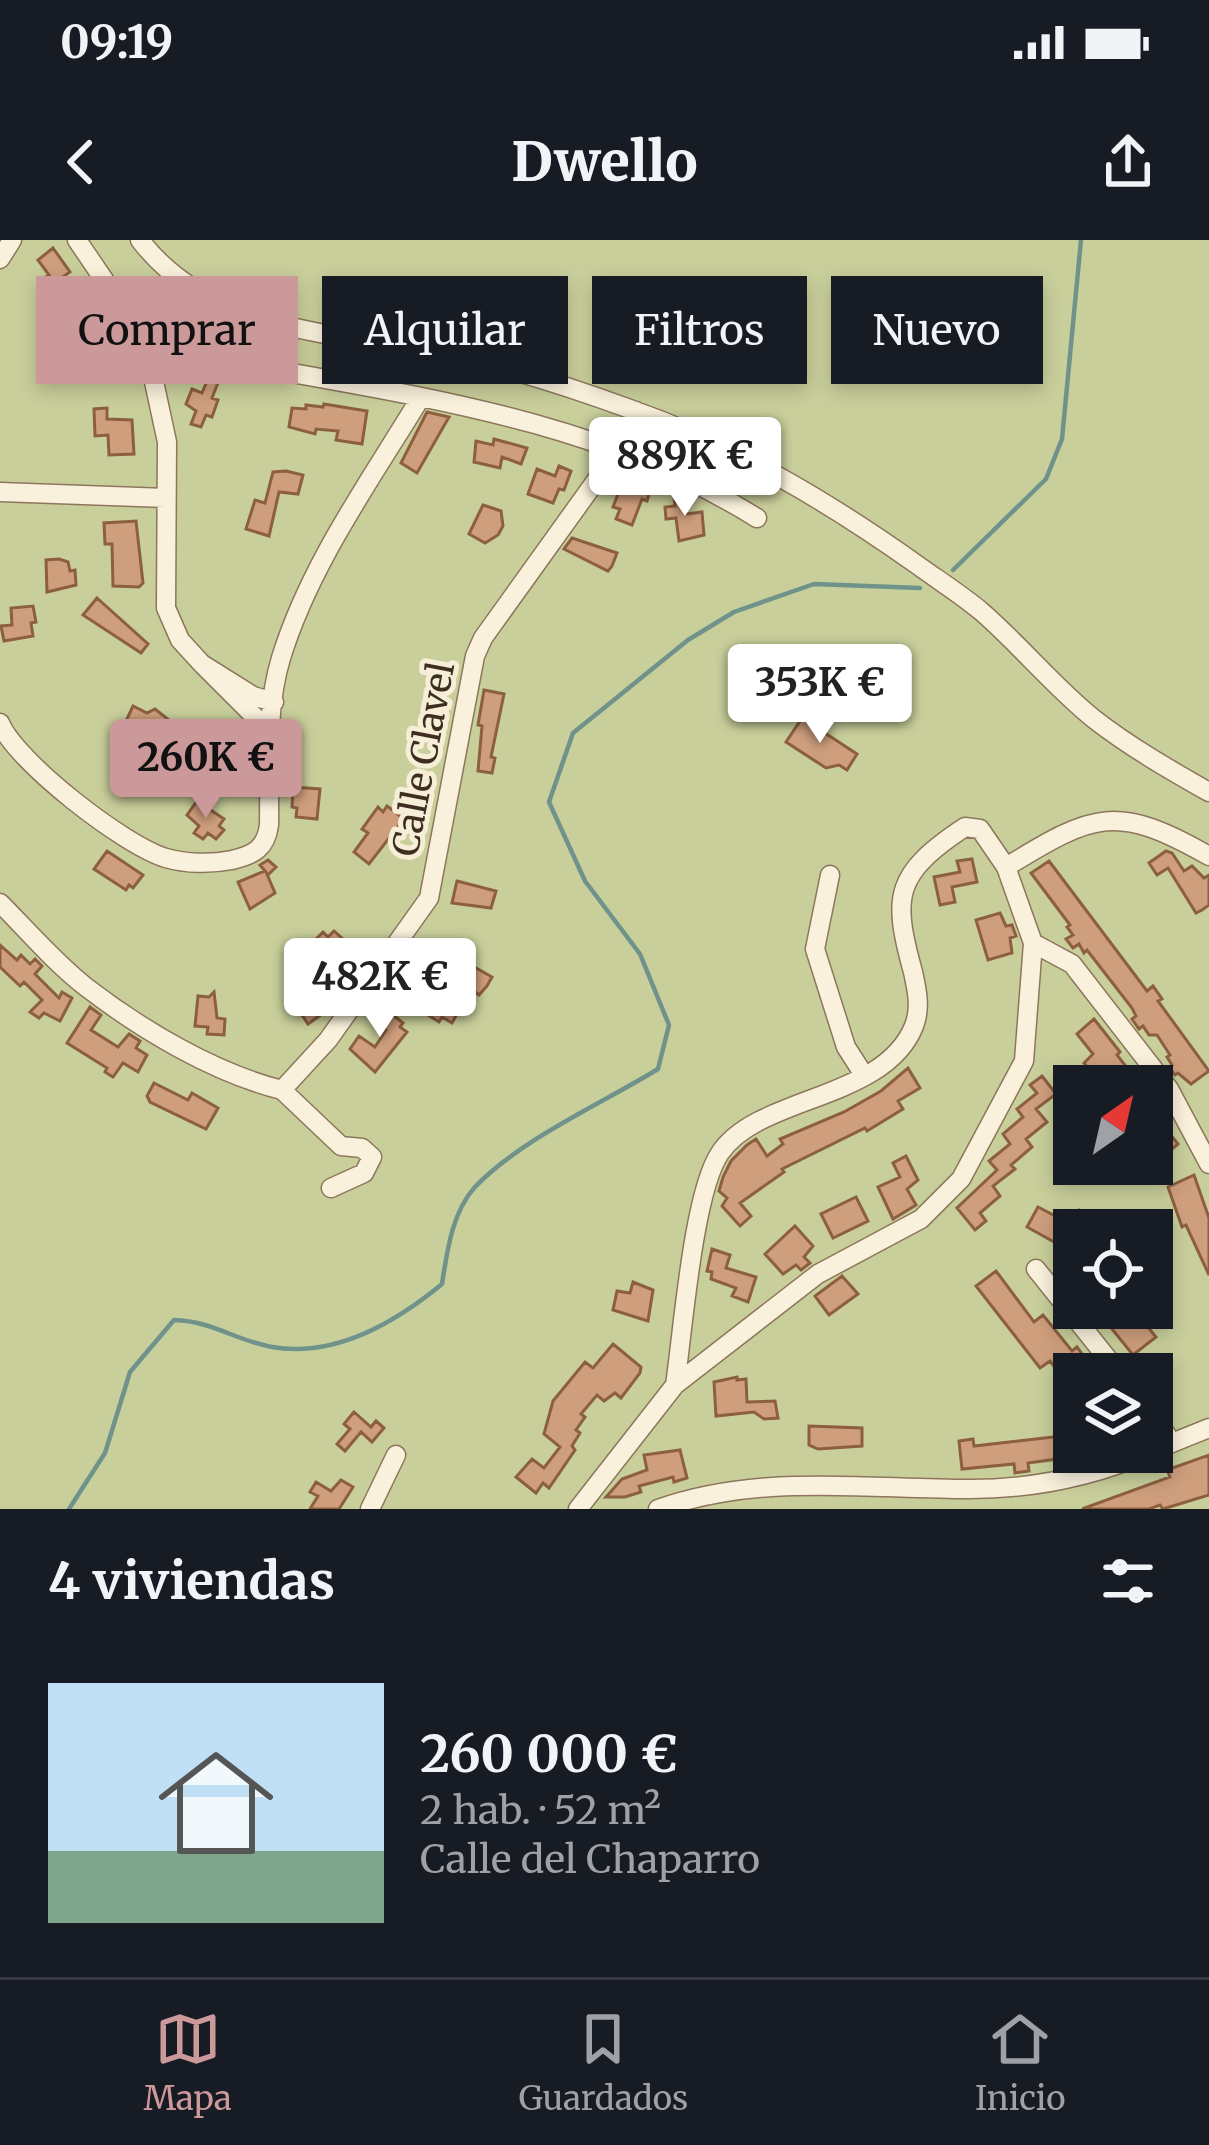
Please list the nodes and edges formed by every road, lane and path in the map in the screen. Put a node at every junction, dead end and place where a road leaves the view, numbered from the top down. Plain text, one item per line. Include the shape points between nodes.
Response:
1 (12, 240) edge
2 (76, 240) edge
3 (140, 240) edge
4 (0, 259) edge
5 (101, 276) edge
6 (298, 374) edge
7 (157, 384) edge
8 (421, 397) junction
9 (596, 397) junction
10 (636, 411) junction
11 (689, 433) junction
12 (621, 443) junction
13 (0, 492) edge
14 (166, 497) junction
15 (757, 518) dead end
16 (202, 664) junction
17 (274, 702) junction
18 (0, 723) edge
19 (271, 727) junction
20 (1209, 792) edge
21 (1209, 856) edge
22 (1006, 867) junction
23 (830, 875) dead end
24 (0, 903) edge
25 (1033, 944) junction
26 (864, 1075) junction
27 (282, 1090) junction
28 (1209, 1164) edge
29 (331, 1188) dead end
30 (1036, 1269) dead end
31 (1103, 1353) edge
32 (675, 1385) junction
33 (1209, 1429) edge
34 (1173, 1443) edge
35 (397, 1455) dead end
36 (1090, 1473) edge
37 (370, 1509) edge
38 (578, 1509) edge
39 (658, 1509) edge

1 - 4 street
2 - 5 street
3 - 9 street via 182,283 262,318 482,362
6 - 8 street
7 - 14 street
8 - 12 street
8 - 17 street via 314,574 280,661
9 - 10 street
9 - 12 street via 616,415
10 - 11 street
10 - 12 street, Calle Clavel
11 - 12 street via 646,428
11 - 20 street via 865,528 981,611 1092,717
12 - 15 street
12 - 27 street, Calle Clavel via 482,638 429,898 328,1040
13 - 14 street
14 - 16 street via 166,608
16 - 17 street
16 - 19 street
17 - 19 street
18 - 19 street via 25,761 130,839 161,857 218,862 258,851 267,839
21 - 22 street via 1161,828 1097,820
22 - 25 street
22 - 26 street via 973,825 911,874 899,921 917,990 915,1023 898,1049
23 - 26 street via 815,949 846,1047
24 - 27 street via 85,986 232,1074
25 - 28 street via 1072,964 1169,1090
25 - 32 street via 1024,1061 961,1179 921,1219 818,1274
26 - 32 street via 752,1123 716,1158 702,1201
27 - 29 street via 341,1146 372,1157 364,1173
30 - 31 street
32 - 38 street
33 - 34 street
35 - 37 street
36 - 39 street via 879,1496 765,1486

